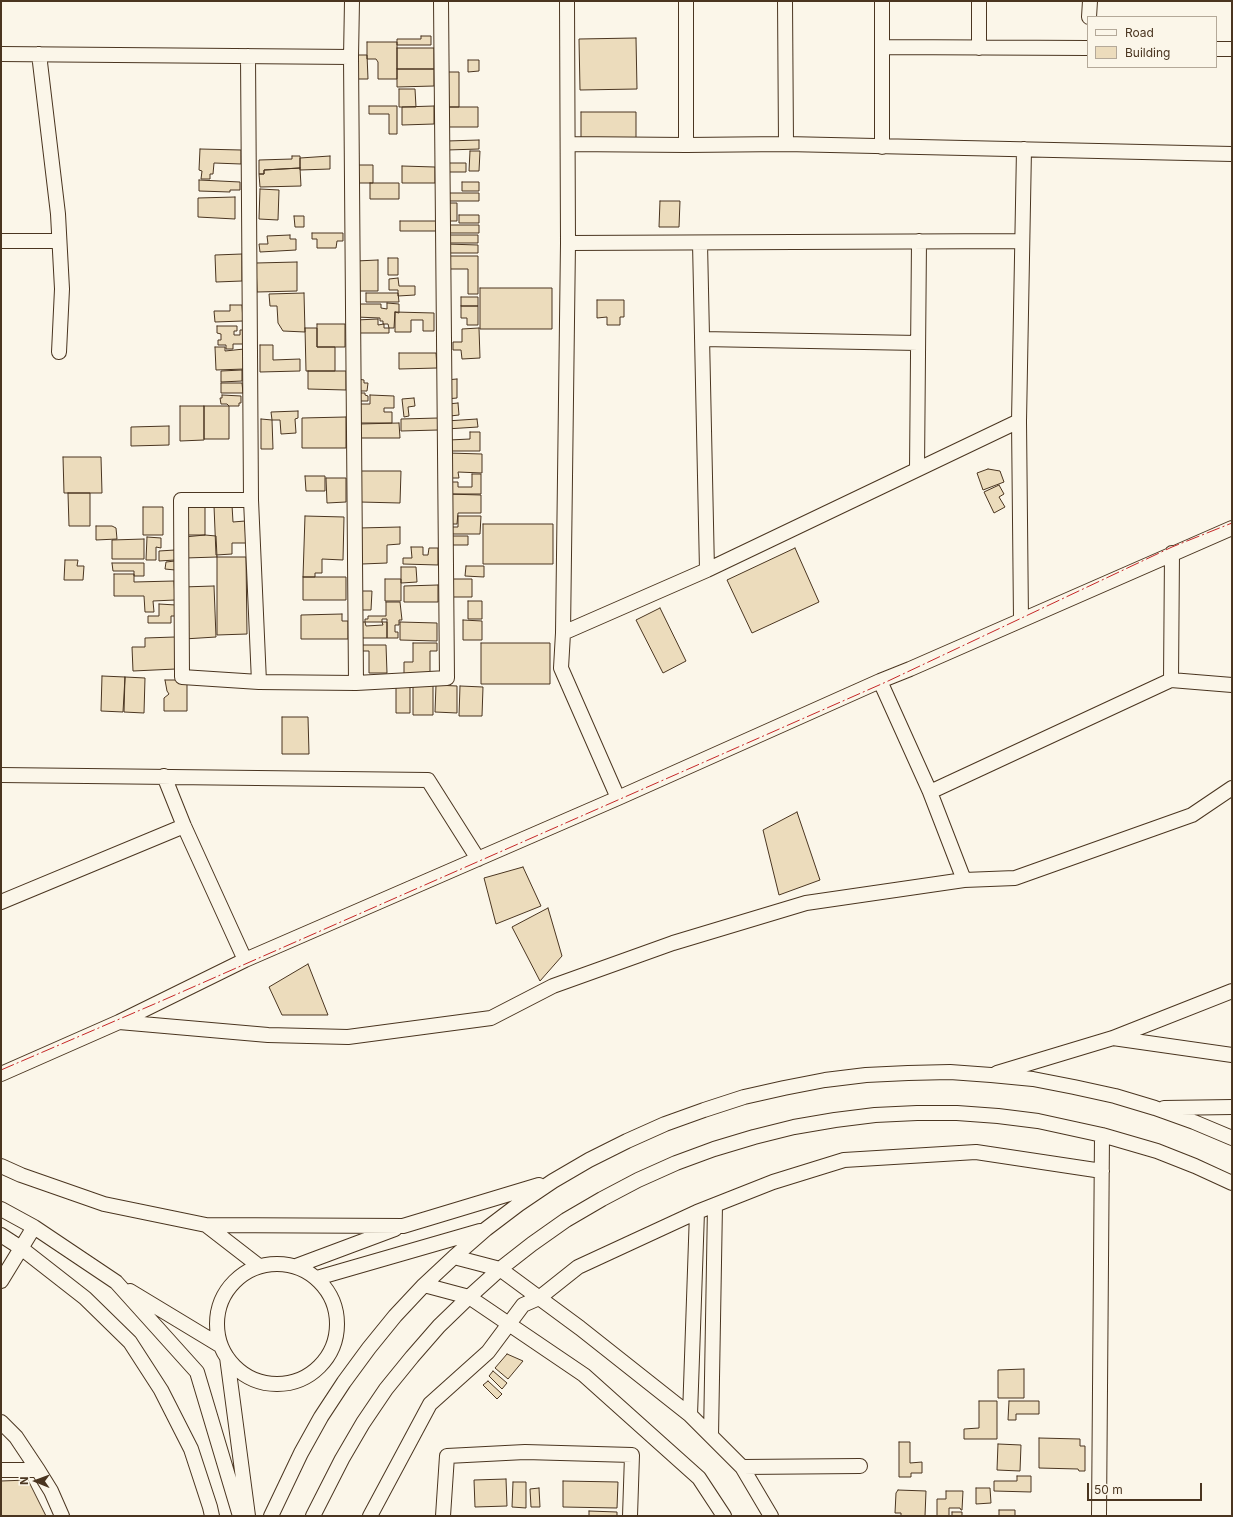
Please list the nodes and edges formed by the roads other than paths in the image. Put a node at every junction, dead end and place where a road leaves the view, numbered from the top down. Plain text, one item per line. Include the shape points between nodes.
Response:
1 (352, 1) edge
2 (441, 1) edge
3 (567, 1) edge
4 (686, 1) edge
5 (786, 1) edge
6 (882, 1) edge
7 (979, 1) edge
8 (1090, 1) edge
9 (1089, 16) edge
10 (882, 47) junction
11 (979, 48) junction
12 (1087, 48) edge
13 (1217, 49) edge
14 (1232, 49) edge
15 (1, 54) edge
16 (39, 54) junction
17 (248, 56) junction
18 (351, 57) junction
19 (568, 144) junction
20 (786, 144) junction
21 (686, 145) junction
22 (882, 147) junction
23 (1024, 149) junction
24 (1232, 154) edge
25 (1, 241) edge
26 (59, 241) junction
27 (919, 241) junction
28 (1021, 241) junction
29 (568, 243) junction
30 (700, 243) junction
31 (702, 339) junction
32 (918, 343) junction
33 (59, 352) dead end
34 (1018, 421) junction
35 (918, 469) junction
36 (251, 500) junction
37 (1232, 528) edge
38 (1172, 553) junction
39 (707, 570) junction
40 (1021, 620) junction
41 (563, 633) junction
42 (1171, 680) junction
43 (880, 681) junction
44 (259, 682) junction
45 (356, 683) junction
46 (1232, 685) edge
47 (1, 775) edge
48 (164, 776) junction
49 (1232, 788) edge
50 (930, 792) junction
51 (618, 798) junction
52 (184, 826) junction
53 (478, 859) junction
54 (964, 880) junction
55 (1, 902) edge
56 (245, 960) junction
57 (1232, 991) edge
58 (119, 1022) junction
59 (1113, 1038) junction
60 (1232, 1056) edge
61 (1, 1074) edge
62 (991, 1075) junction
63 (1232, 1107) edge
64 (1155, 1108) junction
65 (1102, 1135) junction
66 (1232, 1138) edge
67 (1, 1166) edge
68 (1102, 1171) junction
69 (553, 1181) junction
70 (1232, 1184) edge
71 (715, 1205) junction
72 (1, 1209) edge
73 (697, 1212) junction
74 (206, 1225) junction
75 (403, 1226) junction
76 (34, 1227) junction
77 (486, 1229) junction
78 (1, 1235) edge
79 (21, 1248) junction
80 (454, 1256) junction
81 (259, 1266) junction
82 (296, 1266) junction
83 (500, 1269) junction
84 (317, 1278) junction
85 (1, 1281) edge
86 (116, 1282) junction
87 (424, 1285) junction
88 (469, 1297) junction
89 (539, 1298) junction
90 (509, 1324) junction
91 (224, 1352) junction
92 (690, 1415) junction
93 (1, 1422) edge
94 (711, 1436) junction
95 (860, 1466) dead end
96 (742, 1467) junction
97 (1, 1470) edge
98 (38, 1470) junction
99 (62, 1516) edge
100 (212, 1516) edge
101 (240, 1516) edge
102 (248, 1516) edge
103 (272, 1516) edge
104 (313, 1516) edge
105 (370, 1516) edge
106 (443, 1516) edge
107 (630, 1516) edge
108 (724, 1516) edge
109 (771, 1516) edge
110 (1099, 1516) edge

1 - 18 street
2 - 45 street via 447,678
3 - 19 street
4 - 21 street
5 - 20 street
6 - 10 street
7 - 11 street
8 - 9 street
10 - 11 street
10 - 22 street
11 - 12 street
13 - 14 street
15 - 16 street
16 - 17 street
16 - 26 street
17 - 18 street
17 - 36 street
18 - 45 street
19 - 21 street
19 - 29 street
20 - 21 street
20 - 22 street
22 - 23 street
23 - 24 street
23 - 28 street
25 - 26 street
26 - 33 street via 62,289
27 - 28 street
27 - 30 street
27 - 32 street
28 - 34 street
29 - 30 street
29 - 41 street
30 - 31 street
31 - 32 street
31 - 39 street
32 - 35 street
34 - 35 street
34 - 40 street
35 - 39 street
36 - 44 street
36 - 44 street via 181,500 182,677
37 - 38 street
38 - 40 street
38 - 42 street
39 - 41 street
40 - 43 street
41 - 51 street via 561,668
42 - 46 street
42 - 50 street
43 - 50 street
43 - 51 street
44 - 45 street
47 - 48 street
48 - 52 street
48 - 53 street via 428,780
49 - 54 street via 1192,816 1015,878
50 - 54 street
51 - 53 street
52 - 55 street
52 - 56 street
53 - 56 street
54 - 58 street via 806,903 673,943 560,984 491,1018 348,1037 268,1035
56 - 58 street
57 - 59 street
58 - 61 street
59 - 60 street
59 - 62 street
62 - 64 street via 1033,1079 1074,1087
62 - 69 street via 929,1072 866,1075 825,1080 757,1094 658,1127
63 - 64 street
64 - 66 street
65 - 68 street
65 - 70 street via 1157,1151
65 - 83 street via 1038,1121 957,1113 876,1115 794,1127 714,1149 638,1180 566,1220
67 - 74 street via 104,1204
68 - 71 street via 976,1152 844,1160 773,1182
68 - 110 street
69 - 75 street
69 - 77 street
71 - 73 street
71 - 94 street
72 - 76 street
73 - 89 street via 578,1267
73 - 92 street
74 - 75 street
74 - 81 street
75 - 82 street
76 - 79 street
76 - 86 street
77 - 80 street
77 - 84 street
78 - 79 street
79 - 85 street
79 - 100 street via 85,1298 130,1342 161,1390 191,1449
80 - 83 street
80 - 87 street
81 - 82 street via 272,1263
81 - 91 street via 238,1278 223,1298 217,1322
82 - 84 street
83 - 88 street
83 - 89 street
84 - 91 street via 335,1306 337,1328 332,1349 319,1368 299,1380 276,1384 259,1381 243,1374
86 - 91 street
86 - 101 street via 197,1372
87 - 88 street
87 - 103 street via 386,1327 344,1382 301,1453
88 - 90 street
88 - 104 street via 416,1351 386,1389 342,1459
89 - 90 street via 523,1305
89 - 92 street
90 - 105 street via 488,1352 430,1404
90 - 108 street via 584,1375 699,1478
91 - 102 street
92 - 94 street
93 - 98 street via 16,1437
94 - 96 street
95 - 96 street
96 - 109 street
97 - 98 street
98 - 99 street
106 - 107 street via 447,1456 525,1452 632,1455

